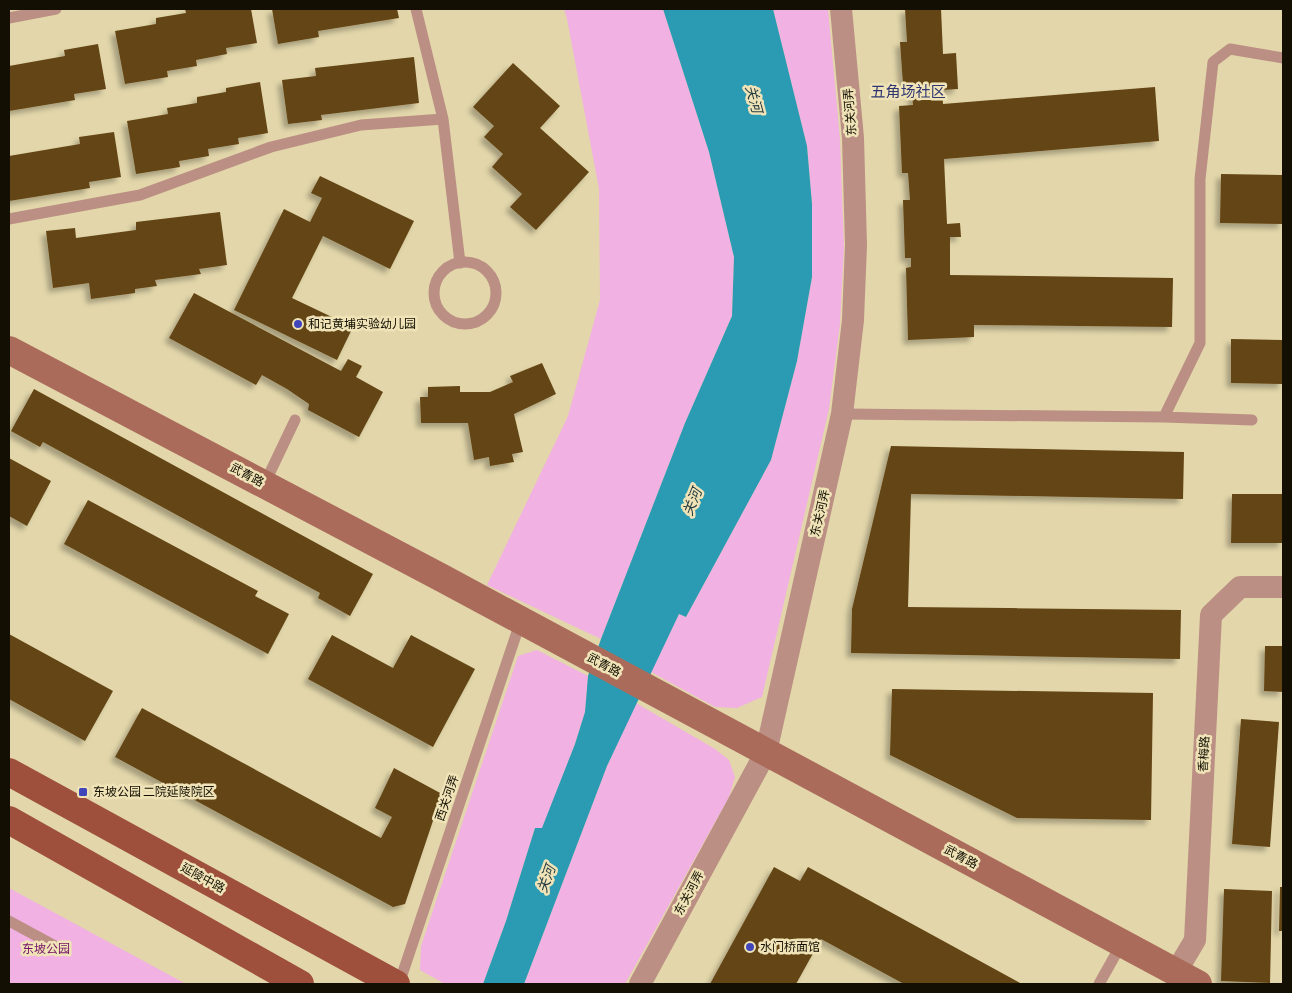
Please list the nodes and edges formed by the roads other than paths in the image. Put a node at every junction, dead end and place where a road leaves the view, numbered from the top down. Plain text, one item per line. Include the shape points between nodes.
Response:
1 (56, 9) edge
2 (416, 9) edge
3 (841, 9) edge
4 (9, 18) edge
5 (1283, 58) edge
6 (442, 119) junction
7 (9, 218) edge
8 (460, 263) junction
9 (9, 350) edge
10 (842, 414) junction
11 (1164, 417) junction
12 (295, 420) dead end
13 (1252, 420) dead end
14 (264, 485) junction
15 (1283, 587) edge
16 (521, 620) junction
17 (766, 752) junction
18 (9, 772) edge
19 (9, 820) edge
20 (9, 921) edge
21 (1122, 943) junction
22 (57, 947) dead end
23 (1187, 978) edge
24 (300, 984) edge
25 (398, 984) edge
26 (640, 984) edge
27 (1099, 984) edge

1 - 4 lane
2 - 6 lane
3 - 10 street, 东关河弄 via 853,138 856,245 853,320
5 - 11 lane via 1230,49 1214,62 1200,178 1200,343
6 - 7 lane via 361,125 272,147 140,195
6 - 8 lane
8 - 8 lane via 480,266 488,272 496,291 490,311 483,318 465,324 455,322 440,310 434,292 442,273
9 - 14 street, 武青路
10 - 11 lane
10 - 17 street, 东关河弄
11 - 13 lane
12 - 14 lane
14 - 16 street, 武青路
15 - 23 street, 香梅路 via 1240,587 1211,615 1195,940
16 - 17 street, 武青路
16 - 25 lane, 西关河弄
17 - 21 street, 武青路
17 - 26 street, 东关河弄
18 - 25 main road, 延陵中路
19 - 24 main road
20 - 22 lane
21 - 23 street, 武青路
21 - 27 lane

